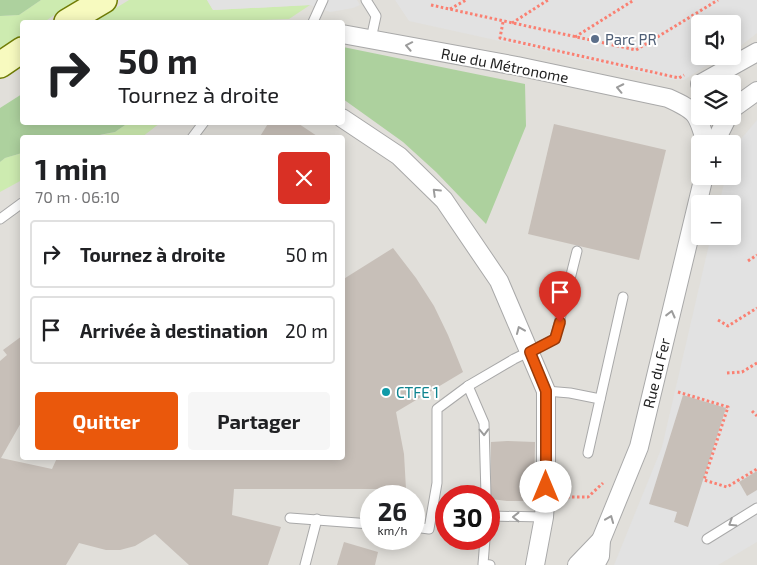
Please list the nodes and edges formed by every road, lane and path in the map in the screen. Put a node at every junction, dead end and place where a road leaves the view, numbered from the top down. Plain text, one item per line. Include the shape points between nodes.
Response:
1 (104, 0) edge
2 (323, 0) edge
3 (366, 0) edge
4 (466, 0) edge
5 (548, 0) edge
6 (634, 0) edge
7 (718, 0) edge
8 (430, 5) dead end
9 (450, 10) junction
10 (70, 20) edge
11 (314, 20) edge
12 (503, 22) junction
13 (512, 23) junction
14 (345, 35) edge
15 (575, 37) junction
16 (371, 39) junction
17 (20, 51) edge
18 (757, 52) edge
19 (0, 65) edge
20 (20, 66) edge
21 (0, 69) edge
22 (707, 75) edge
23 (691, 79) edge
24 (691, 86) edge
25 (757, 91) edge
26 (668, 98) junction
27 (741, 105) edge
28 (345, 120) edge
29 (703, 135) edge
30 (702, 185) edge
31 (20, 204) edge
32 (0, 219) edge
33 (577, 251) dead end
34 (757, 255) edge
35 (748, 261) dead end
36 (623, 297) dead end
37 (757, 308) edge
38 (718, 320) dead end
39 (530, 352) junction
40 (757, 363) edge
41 (727, 373) dead end
42 (468, 386) junction
43 (546, 391) junction
44 (678, 392) dead end
45 (600, 399) junction
46 (752, 411) dead end
47 (757, 416) edge
48 (588, 453) dead end
49 (757, 469) edge
50 (486, 485) edge
51 (757, 508) edge
52 (500, 516) edge
53 (544, 517) junction
54 (290, 518) dead end
55 (317, 520) junction
56 (360, 523) edge
57 (425, 528) edge
58 (707, 538) dead end
59 (601, 540) junction
60 (484, 550) edge
61 (305, 565) edge
62 (490, 565) edge
63 (535, 565) edge
64 (577, 565) edge
65 (595, 565) edge

1 - 10 main road
2 - 11 lane
3 - 16 lane via 376,16
4 - 9 path
5 - 13 path
6 - 15 path
7 - 15 path via 636,50
8 - 9 path
9 - 12 path
12 - 13 path
12 - 23 path via 500,38
13 - 15 path
14 - 16 street, Rue du Métronome
26 -> 16 street, Rue du Métronome
17 - 19 main road
18 - 22 street
20 - 21 street
24 - 26 street via 686,92
25 - 27 street
26 - 29 street, Rue du Métronome via 688,107 696,115
39 -> 28 street via 500,281 444,200 399,156
59 -> 30 street, Rue du Fer via 639,447
31 - 32 lane
33 - 39 lane via 555,339
34 - 35 path
36 - 45 lane
37 - 38 path via 728,326
39 - 42 lane
39 - 43 street
40 - 41 path via 742,372
42 -> 50 lane via 484,423
42 - 57 lane via 437,409 437,483 429,529
43 - 45 lane
43 - 53 street
44 - 49 path via 728,407 704,480 728,487
45 - 48 lane
46 - 47 path
51 -> 58 lane
53 -> 52 lane
53 - 63 street
54 - 55 lane
55 - 56 lane
55 - 61 lane
59 - 64 street
59 - 65 street, Rue du Fer via 600,556
60 - 62 lane via 483,564

